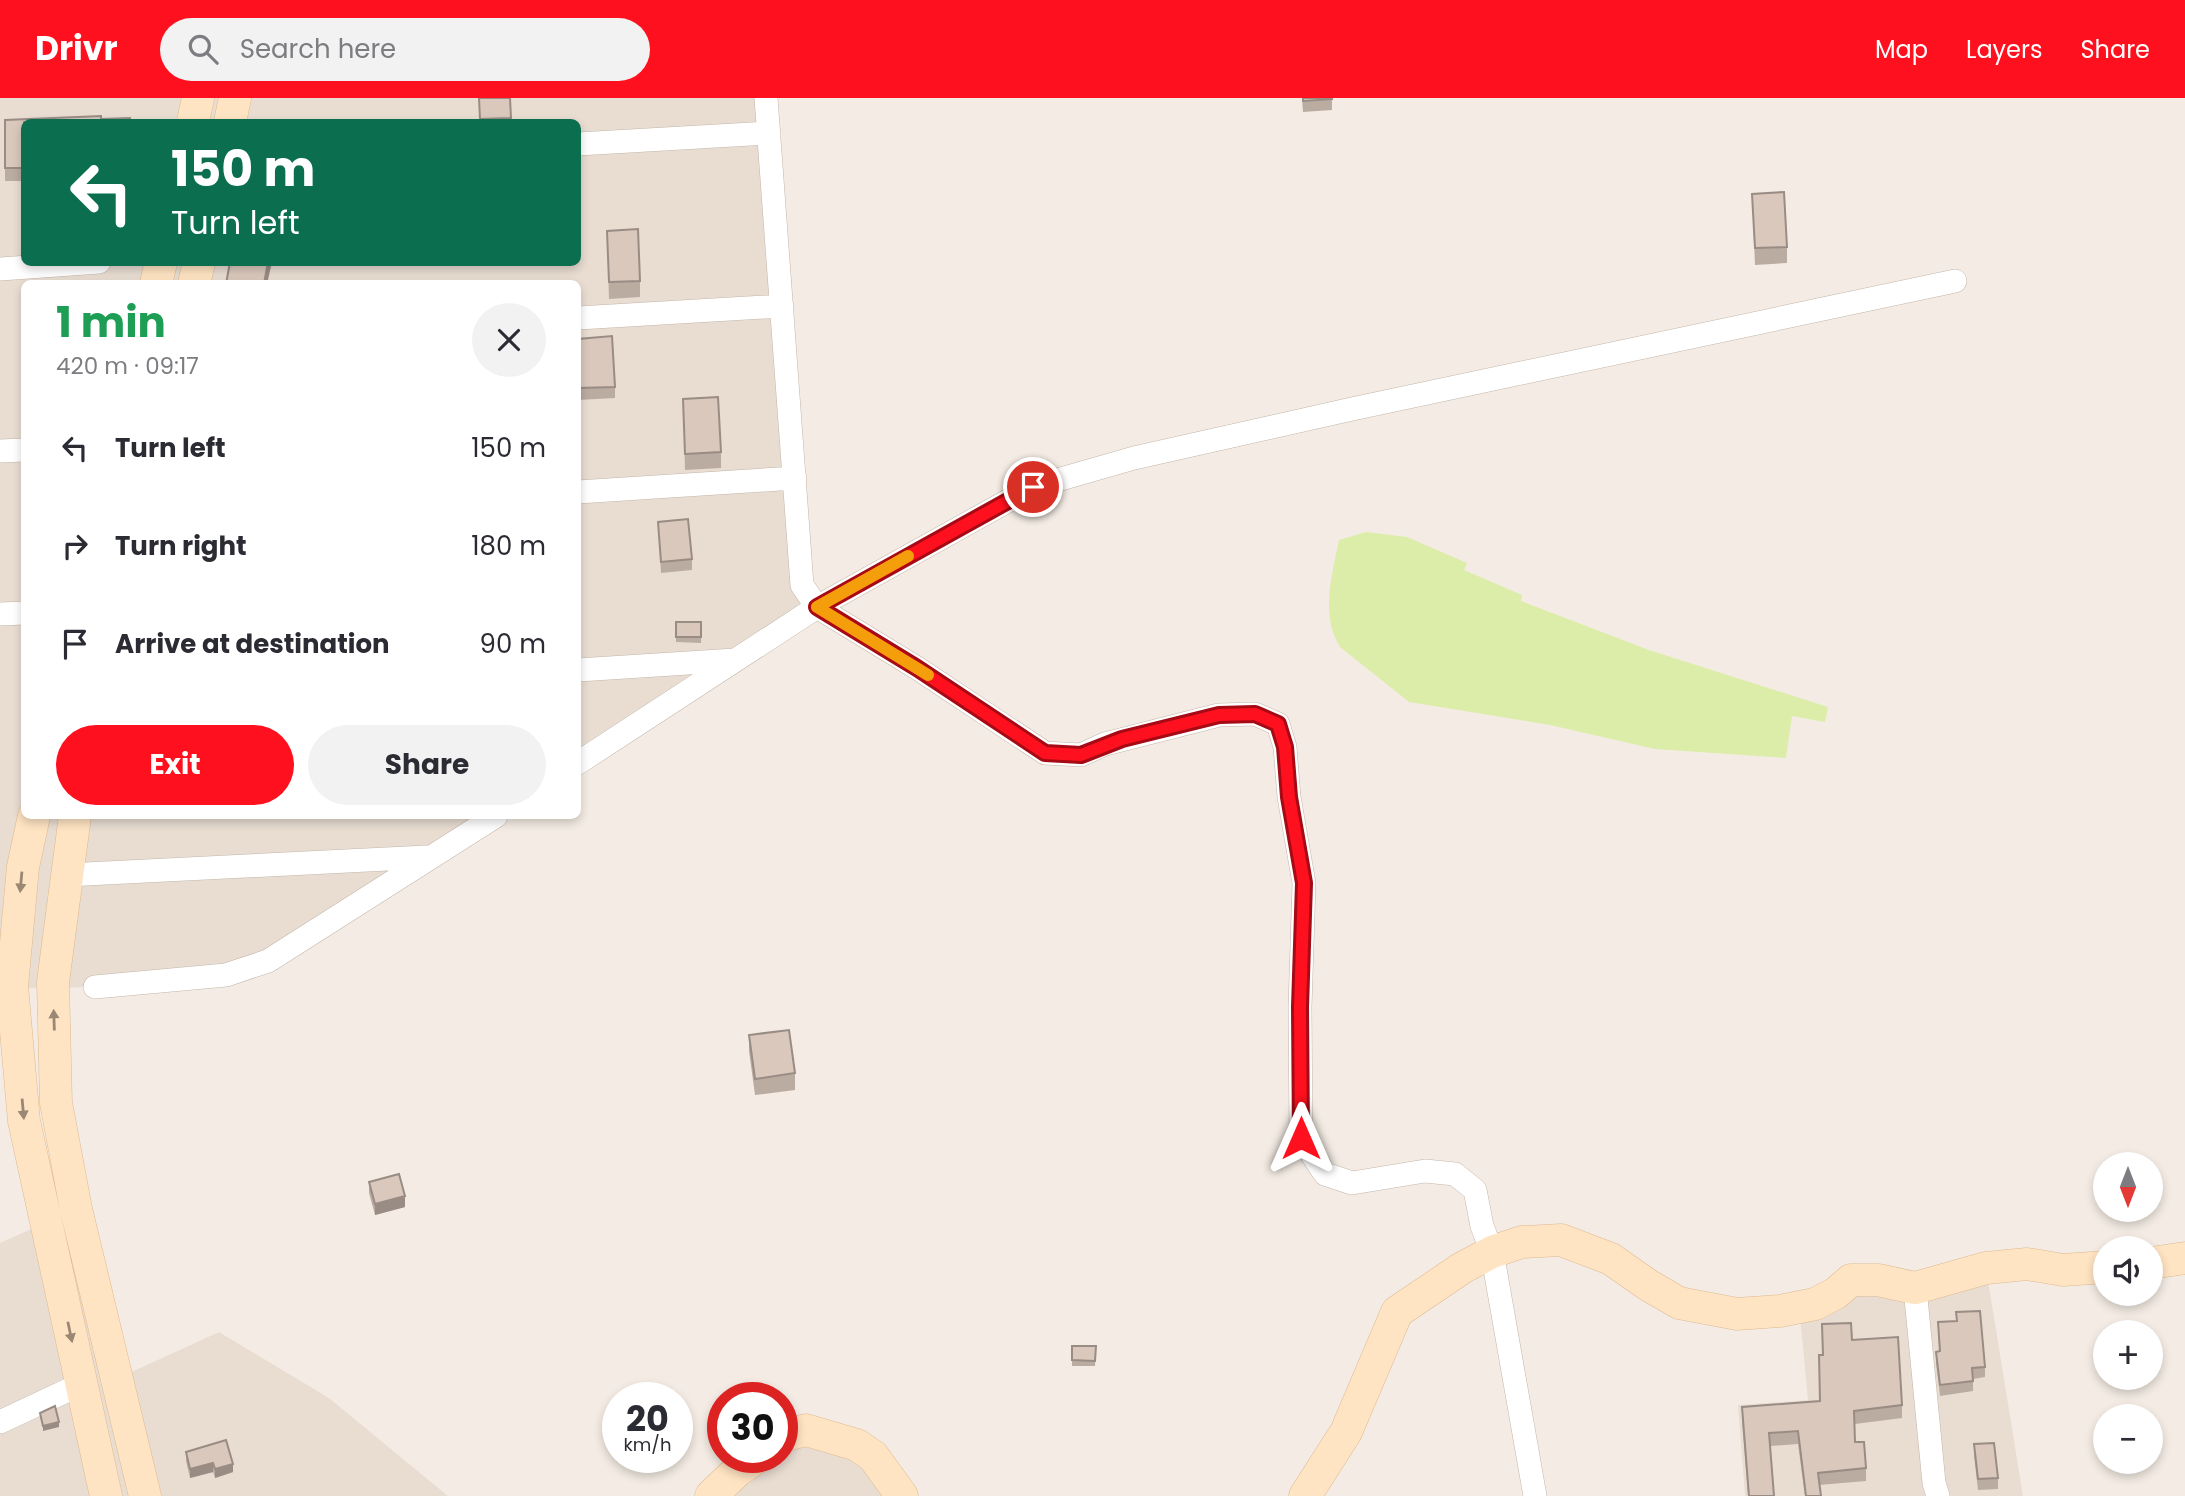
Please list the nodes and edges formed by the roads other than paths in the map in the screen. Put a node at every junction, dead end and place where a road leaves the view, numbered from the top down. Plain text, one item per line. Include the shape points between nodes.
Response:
1 (198, 98) edge
2 (235, 98) edge
3 (766, 98) edge
4 (194, 119) edge
5 (231, 119) edge
6 (769, 132) junction
7 (581, 144) edge
8 (50, 266) edge
9 (0, 270) edge
10 (1955, 281) dead end
11 (782, 306) junction
12 (581, 318) edge
13 (21, 450) edge
14 (0, 451) edge
15 (795, 478) junction
16 (581, 492) edge
17 (817, 607) junction
18 (21, 613) edge
19 (0, 614) edge
20 (738, 660) junction
21 (581, 670) edge
22 (581, 761) edge
23 (33, 819) edge
24 (75, 819) edge
25 (491, 819) edge
26 (430, 857) junction
27 (66, 875) junction
28 (95, 987) dead end
29 (1492, 1252) junction
30 (2185, 1258) edge
31 (2163, 1261) edge
32 (2093, 1268) edge
33 (1915, 1288) junction
34 (81, 1384) junction
35 (0, 1422) edge
36 (798, 1432) edge
37 (735, 1473) edge
38 (106, 1496) edge
39 (145, 1496) edge
40 (711, 1496) edge
41 (902, 1496) edge
42 (1305, 1496) edge
43 (1535, 1496) edge
44 (1938, 1496) edge

1 - 4 street
2 - 5 street
3 - 6 street
6 - 7 street
6 - 11 street
8 - 9 street
10 - 17 street via 1134,458 1033,487
11 - 12 street
11 - 15 street
13 - 14 street
15 - 16 street
15 - 17 street via 802,585
17 - 20 street
17 - 29 street via 1045,753 1081,755 1105,744 1219,715 1255,714 1278,724 1304,883 1301,1138 1325,1174 1352,1183 1425,1171 1455,1174 1475,1190
18 - 19 street
20 - 21 street
20 - 22 street
23 -> 34 street via 23,867 12,986 24,1121
24 - 27 street
25 - 26 street
26 - 27 street
26 - 28 street via 268,961 226,975
39 -> 27 street via 76,1209 57,1103 53,982
29 - 33 street via 1522,1242 1561,1240 1611,1259 1679,1303 1737,1314 1815,1304 1851,1280
29 - 42 street via 1397,1312 1346,1432
29 - 43 street
30 - 31 street
32 - 33 street via 2063,1270 2027,1264 1986,1268
33 - 44 street
34 - 35 street
34 - 38 street
36 - 41 street via 806,1430 857,1445 873,1456
37 - 40 street

